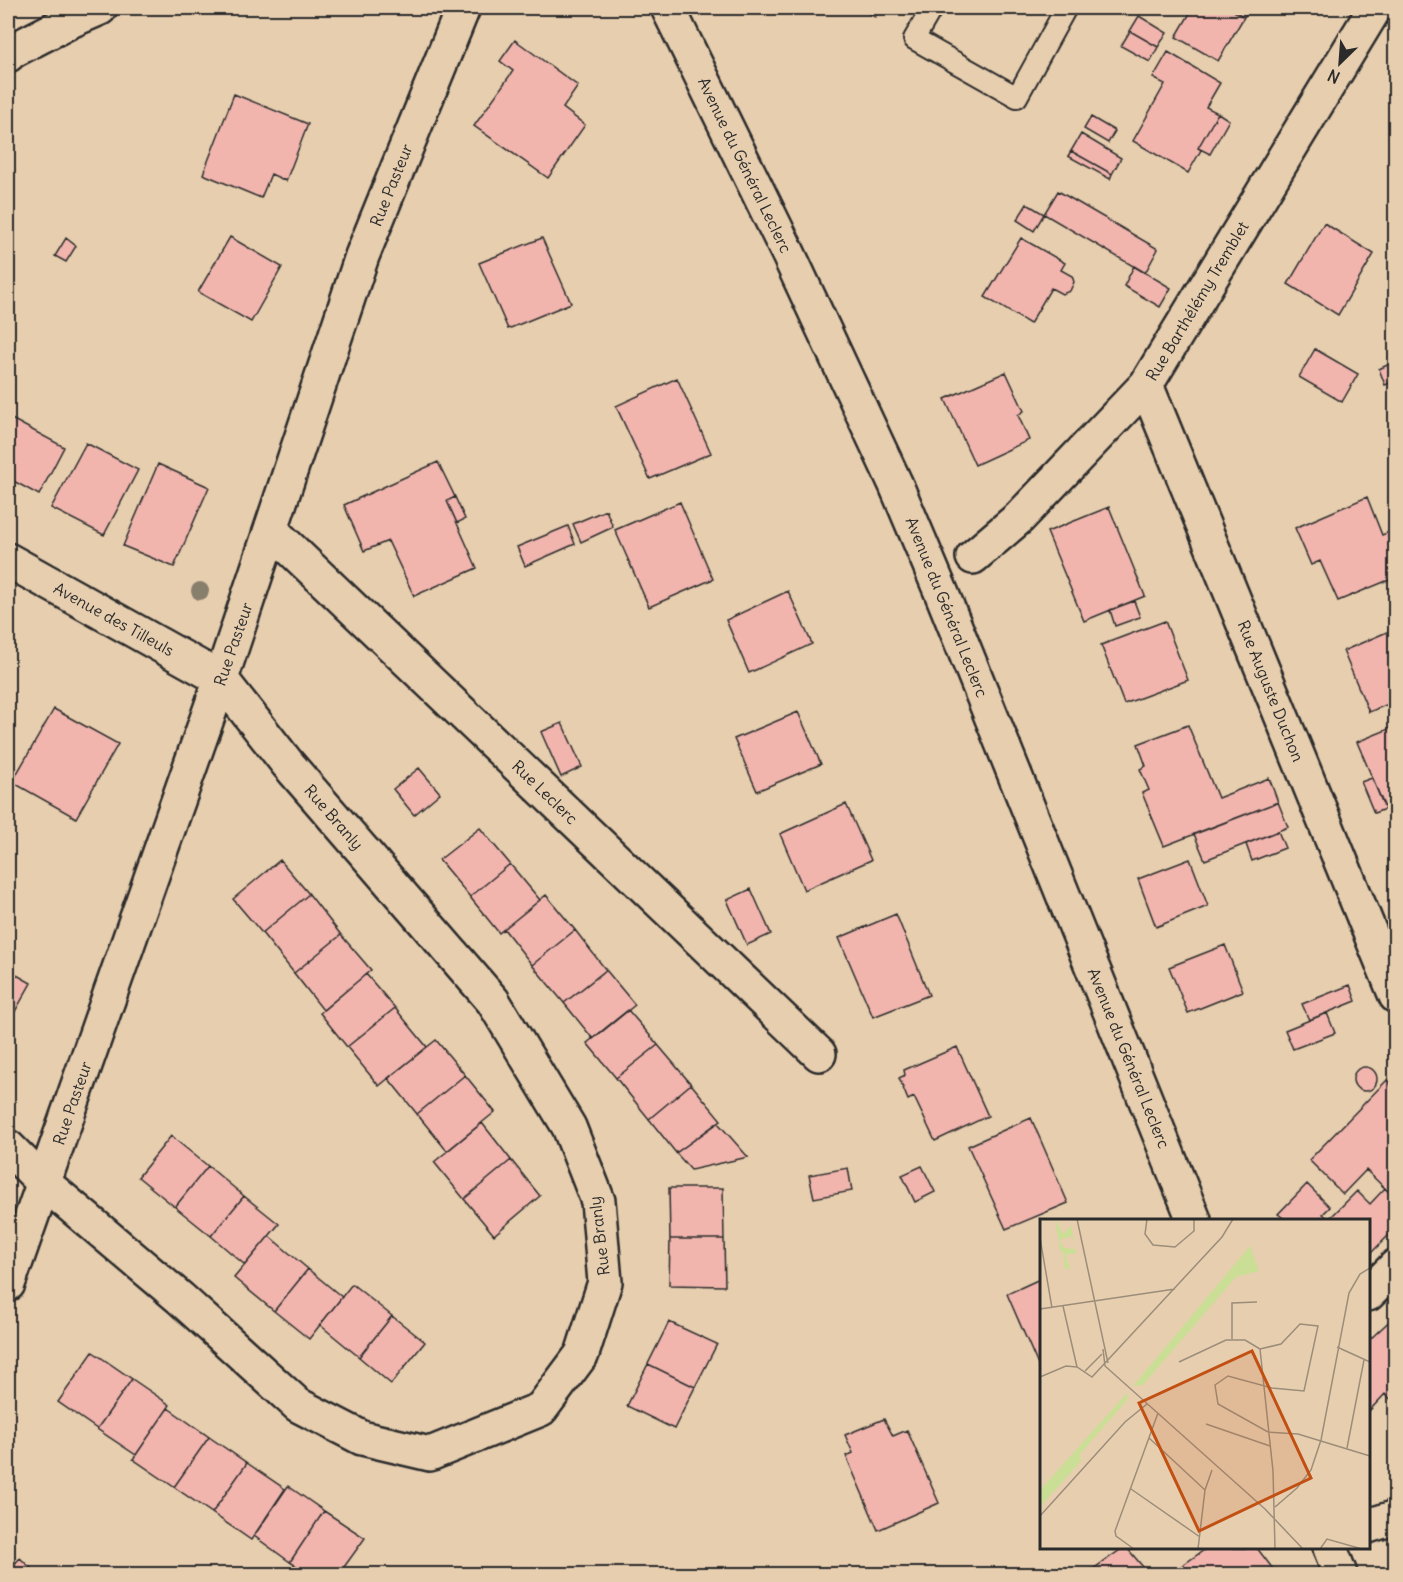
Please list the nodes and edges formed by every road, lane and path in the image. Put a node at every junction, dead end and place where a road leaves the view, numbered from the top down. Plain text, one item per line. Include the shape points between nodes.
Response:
1 (100, 8) edge
2 (463, 8) edge
3 (668, 8) edge
4 (932, 8) edge
5 (1066, 8) edge
6 (1375, 8) edge
7 (8, 55) edge
8 (1146, 385) junction
9 (271, 530) junction
10 (973, 557) dead end
11 (8, 560) edge
12 (221, 679) junction
13 (1395, 996) edge
14 (819, 1054) dead end
15 (8, 1147) edge
16 (44, 1183) junction
17 (1193, 1219) edge
18 (1395, 1266) edge
19 (8, 1284) edge
20 (1370, 1292) edge
21 (1395, 1517) edge
22 (1370, 1525) edge
23 (1330, 1549) edge
24 (1340, 1575) edge

1 - 7 street
2 - 9 street, Rue Pasteur via 362,256
3 - 17 street, Avenue du Général Leclerc via 896,485
4 - 5 lane via 914,39 1017,97
6 - 8 street, Rue Barthélémy Tremblet
8 - 10 street, Rue Barthélémy Tremblet via 1020,517
8 - 13 street, Rue Auguste Duchon
9 - 12 street, Rue Pasteur
9 - 14 street, Rue Leclerc
11 - 12 street, Avenue des Tilleuls
12 - 16 street, Rue Pasteur
12 - 16 street, Rue Branly via 287,763 493,1001 569,1127 598,1201 604,1282 582,1354 541,1409 430,1454 362,1438 297,1405 180,1298
15 - 16 street, Rue Branly
16 - 19 street, Rue Pasteur
18 - 20 street
21 - 22 street
23 - 24 street

